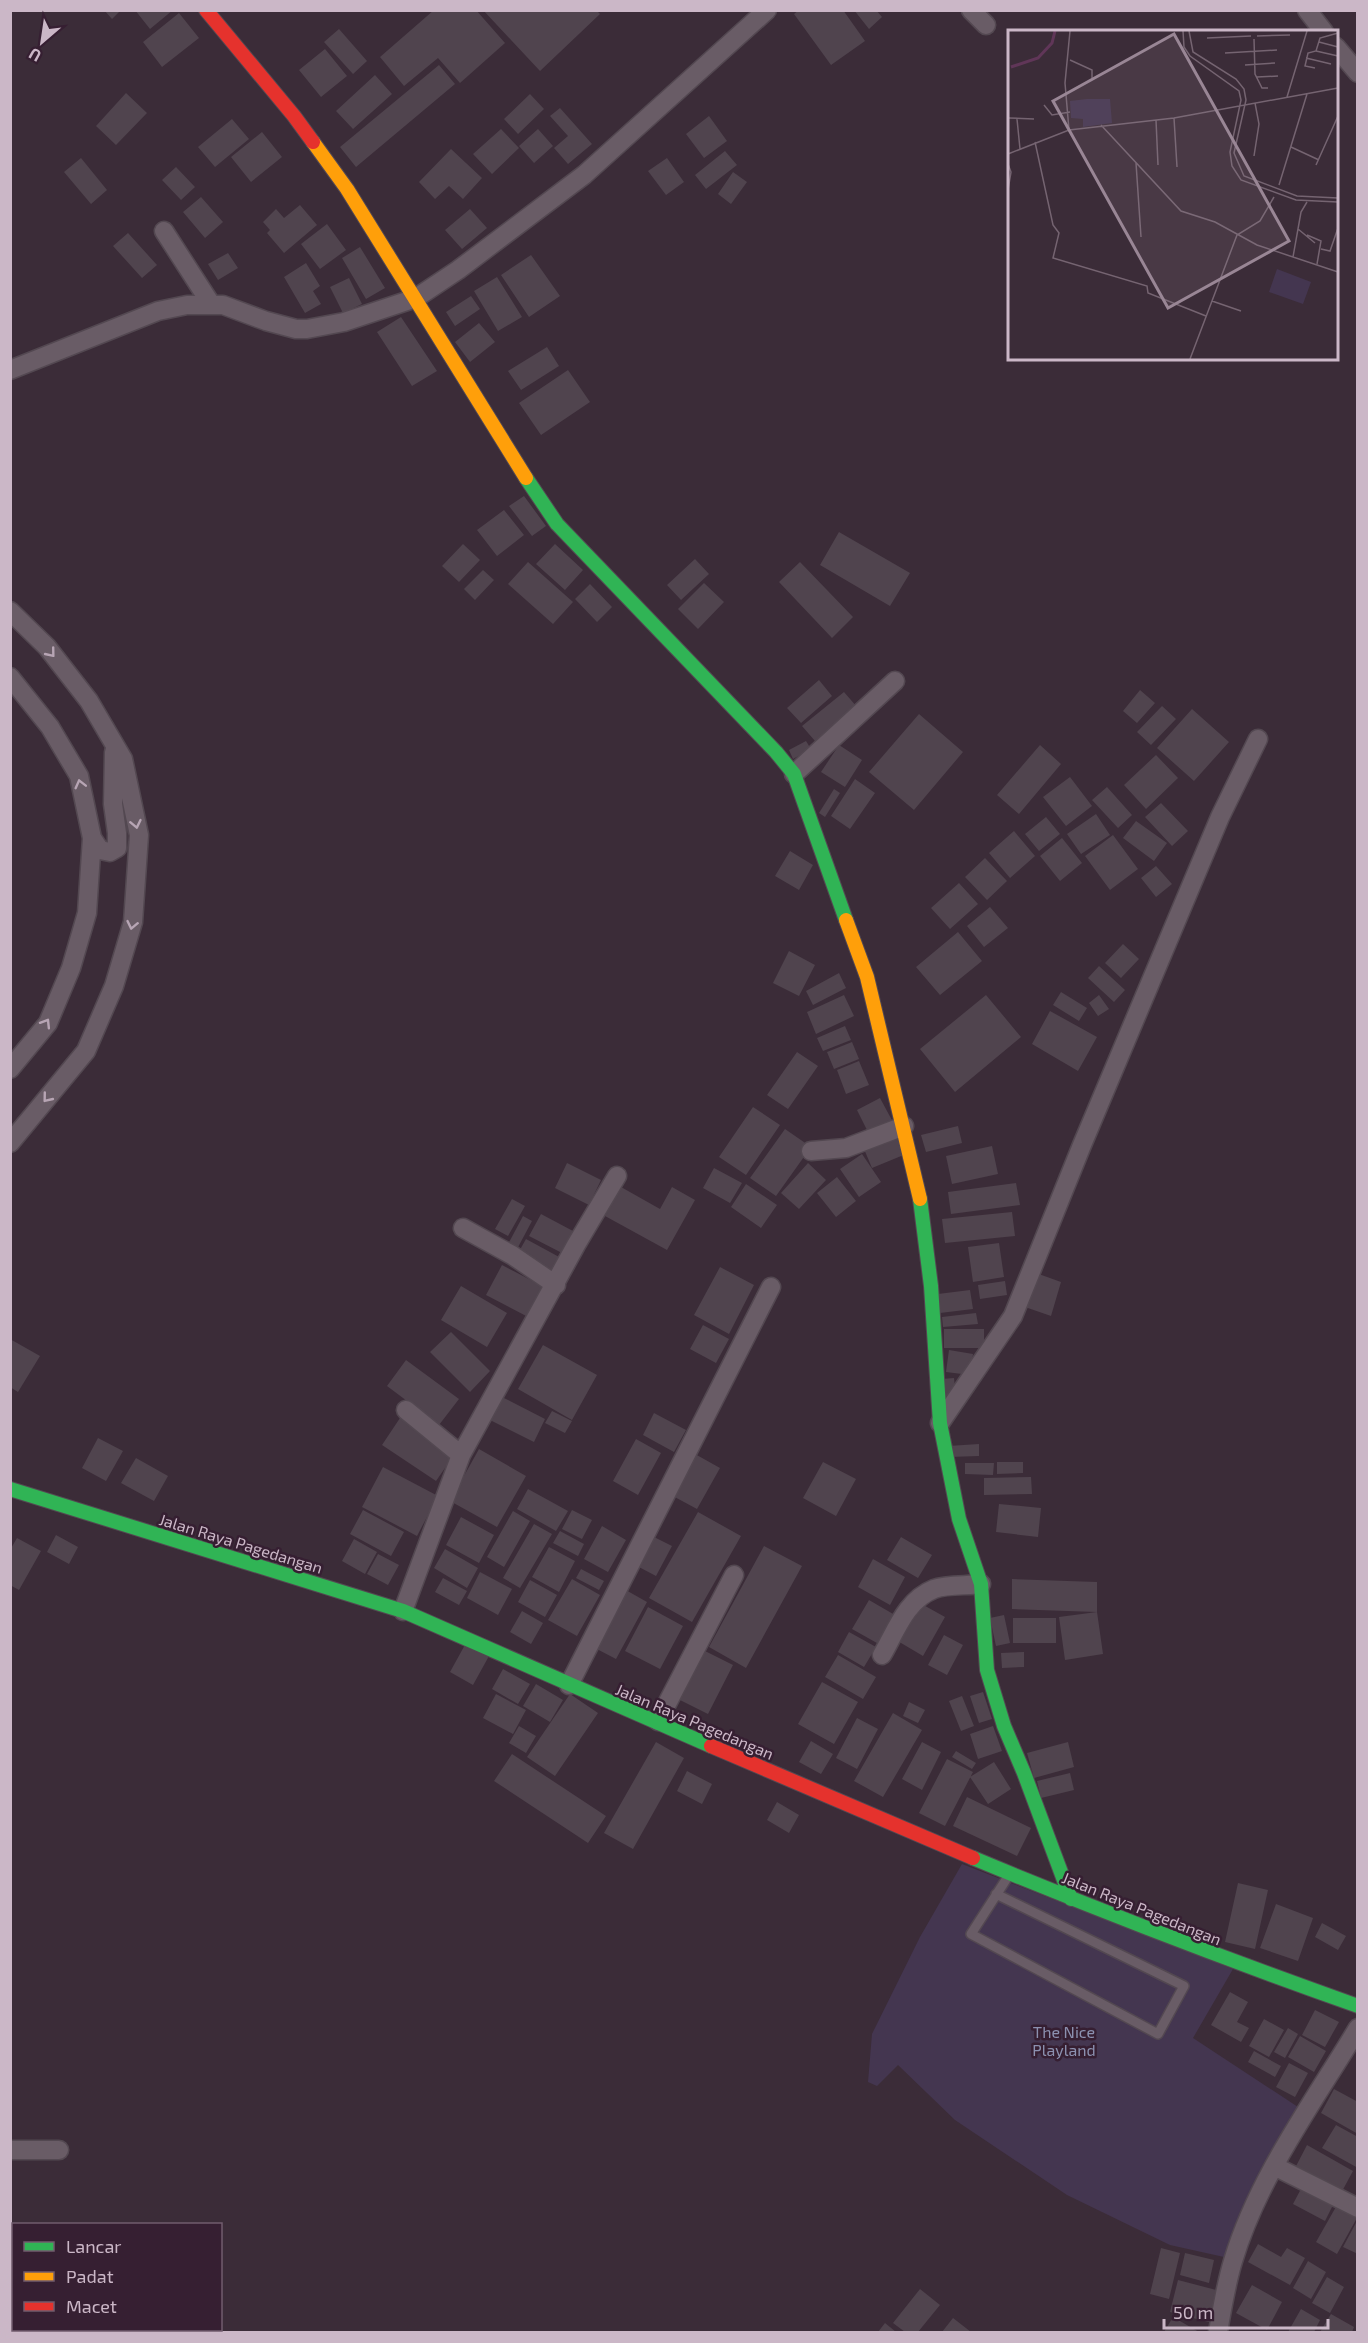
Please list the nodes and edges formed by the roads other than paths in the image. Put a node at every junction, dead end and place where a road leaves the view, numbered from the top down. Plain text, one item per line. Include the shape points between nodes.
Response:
1 (206, 10) edge
2 (767, 10) edge
3 (971, 10) edge
4 (1306, 10) edge
5 (986, 25) dead end
6 (1322, 30) edge
7 (1338, 49) edge
8 (1358, 73) edge
9 (164, 231) dead end
10 (416, 298) junction
11 (211, 304) junction
12 (10, 370) edge
13 (10, 611) edge
14 (10, 677) edge
15 (895, 681) dead end
16 (1258, 739) dead end
17 (114, 744) junction
18 (794, 774) junction
19 (92, 838) junction
20 (10, 1069) edge
21 (904, 1126) junction
22 (10, 1143) edge
23 (811, 1151) dead end
24 (617, 1176) dead end
25 (463, 1228) dead end
26 (556, 1285) junction
27 (771, 1287) dead end
28 (406, 1410) dead end
29 (940, 1424) junction
30 (461, 1455) junction
31 (10, 1489) edge
32 (734, 1575) dead end
33 (981, 1584) junction
34 (403, 1611) junction
35 (882, 1655) dead end
36 (569, 1685) junction
37 (658, 1721) junction
38 (1010, 1873) junction
39 (996, 1894) junction
40 (1071, 1899) junction
41 (1358, 2006) edge
42 (1358, 2028) edge
43 (10, 2150) edge
44 (59, 2150) dead end
45 (1274, 2166) junction
46 (1358, 2208) edge
47 (1218, 2332) edge

1 - 10 street via 294,116 347,189
2 - 10 street via 584,176
3 - 5 street
4 - 6 street
7 - 8 street
9 - 11 street
10 - 11 street via 344,322 307,329
10 - 18 street via 557,524
11 - 12 street via 158,311
13 -> 17 street via 47,647 89,701
19 -> 14 street via 79,776 50,727
15 - 18 street
16 - 29 street via 1220,817 1013,1316
17 - 19 street via 117,848 110,852 100,850
17 -> 22 street via 123,759 139,835 133,922 114,986 86,1050
18 - 21 street via 867,977
20 -> 19 street via 48,1023 71,968 87,913
21 - 23 street via 846,1148
21 - 29 street via 918,1187 930,1275
24 - 26 street
25 - 26 street
26 - 30 street
27 - 36 street
28 - 30 street
29 - 33 street via 959,1520
30 - 34 street
31 - 34 street, Jalan Raya Pagedangan
32 - 37 street
33 - 35 street via 935,1588 920,1598 909,1607
33 - 40 street via 987,1670 1004,1726
34 - 36 street, Jalan Raya Pagedangan
36 - 37 street, Jalan Raya Pagedangan
37 - 38 street, Jalan Raya Pagedangan
38 - 39 lane
38 - 40 street, Jalan Raya Pagedangan
39 - 39 lane via 971,1934 1158,2034 1184,1986
40 - 41 street, Jalan Raya Pagedangan
42 - 45 street
43 - 44 street
45 - 46 street
45 - 47 street via 1233,2262

